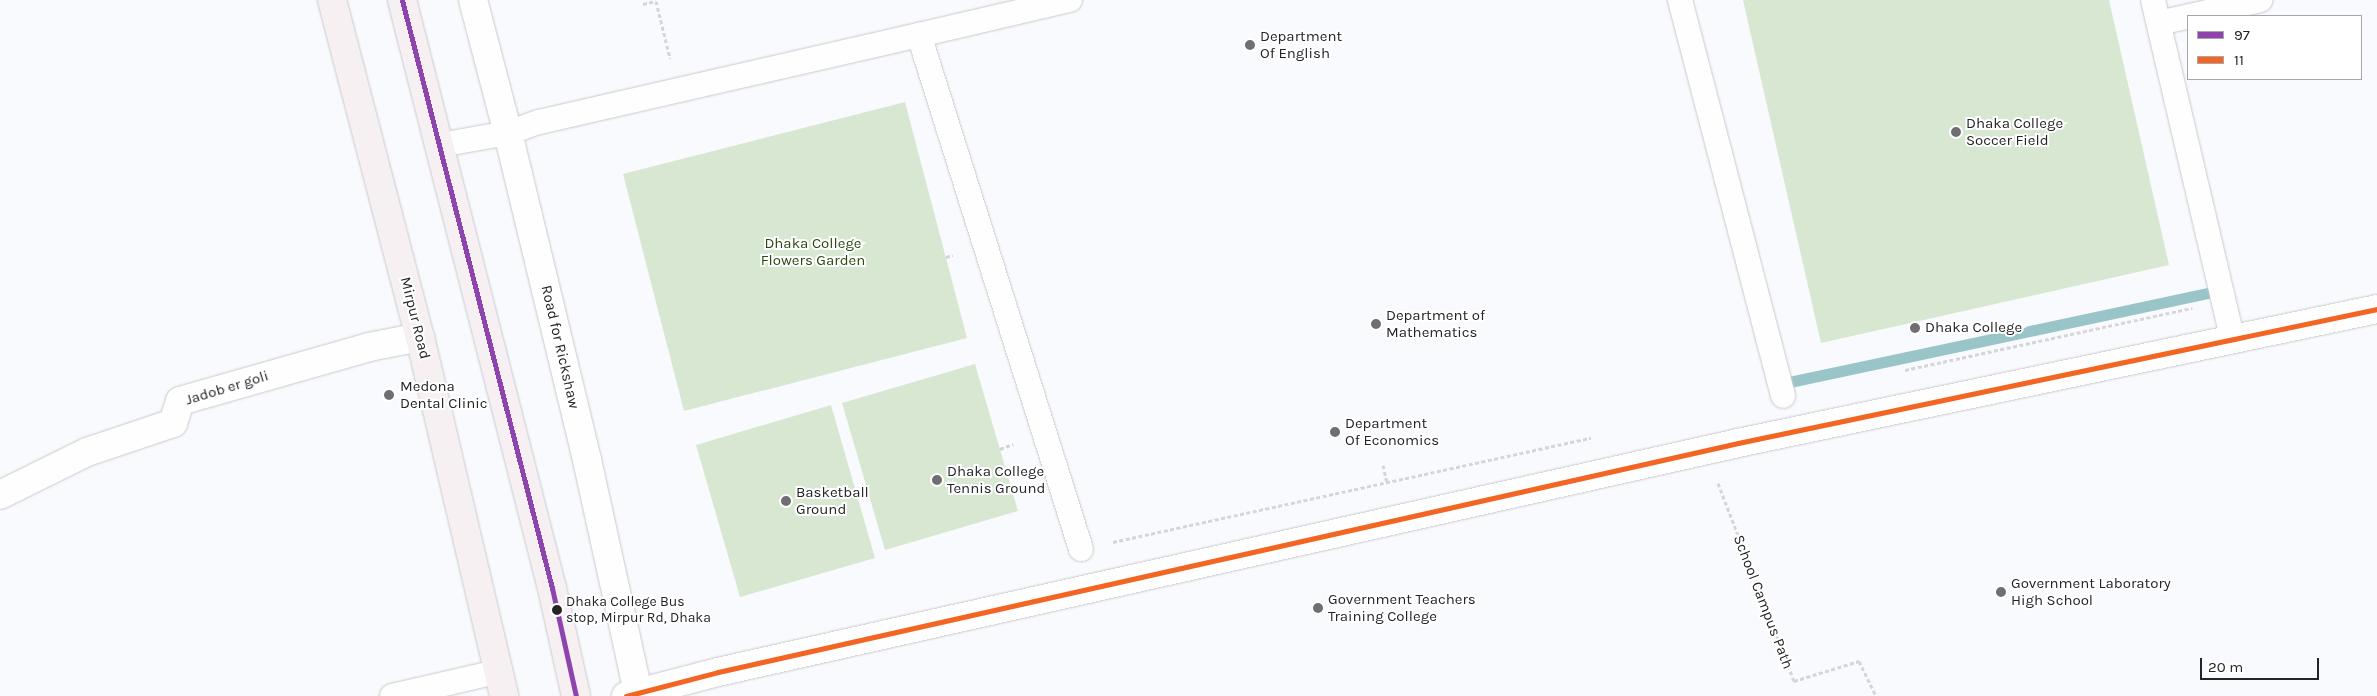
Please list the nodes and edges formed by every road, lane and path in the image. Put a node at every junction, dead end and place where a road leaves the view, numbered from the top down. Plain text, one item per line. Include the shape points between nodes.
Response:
1 (332, 0) edge
2 (402, 0) edge
3 (473, 0) edge
4 (1070, 0) edge
5 (1680, 0) edge
6 (2260, 0) edge
7 (644, 4) dead end
8 (2156, 11) edge
9 (919, 35) junction
10 (678, 90) junction
11 (508, 133) junction
12 (440, 145) junction
13 (2377, 310) edge
14 (420, 337) junction
15 (2233, 340) junction
16 (1783, 396) dead end
17 (1706, 450) junction
18 (1383, 465) dead end
19 (1387, 482) dead end
20 (0, 496) edge
21 (1081, 549) dead end
22 (502, 683) edge
23 (634, 695) edge
24 (392, 696) edge
25 (576, 696) edge
26 (1876, 696) edge

1 - 14 highway, Mirpur Road
2 - 12 highway
3 - 11 street, Road for Rickshaw
4 - 9 lane
5 - 16 lane
6 - 8 lane
7 - 10 path via 656,1
8 - 15 lane
9 - 10 lane
9 - 21 lane
10 - 11 lane via 539,122
11 - 12 lane
11 - 23 street, Road for Rickshaw
12 - 25 highway via 552,588
13 - 15 street
14 - 20 street, Jadob er goli via 369,347 180,401 173,423 87,452
14 - 22 highway, Mirpur Road
15 - 17 street
17 - 23 street via 718,672
17 - 26 path, School Campus Path via 1794,681 1859,661
18 - 19 path
22 - 24 lane

